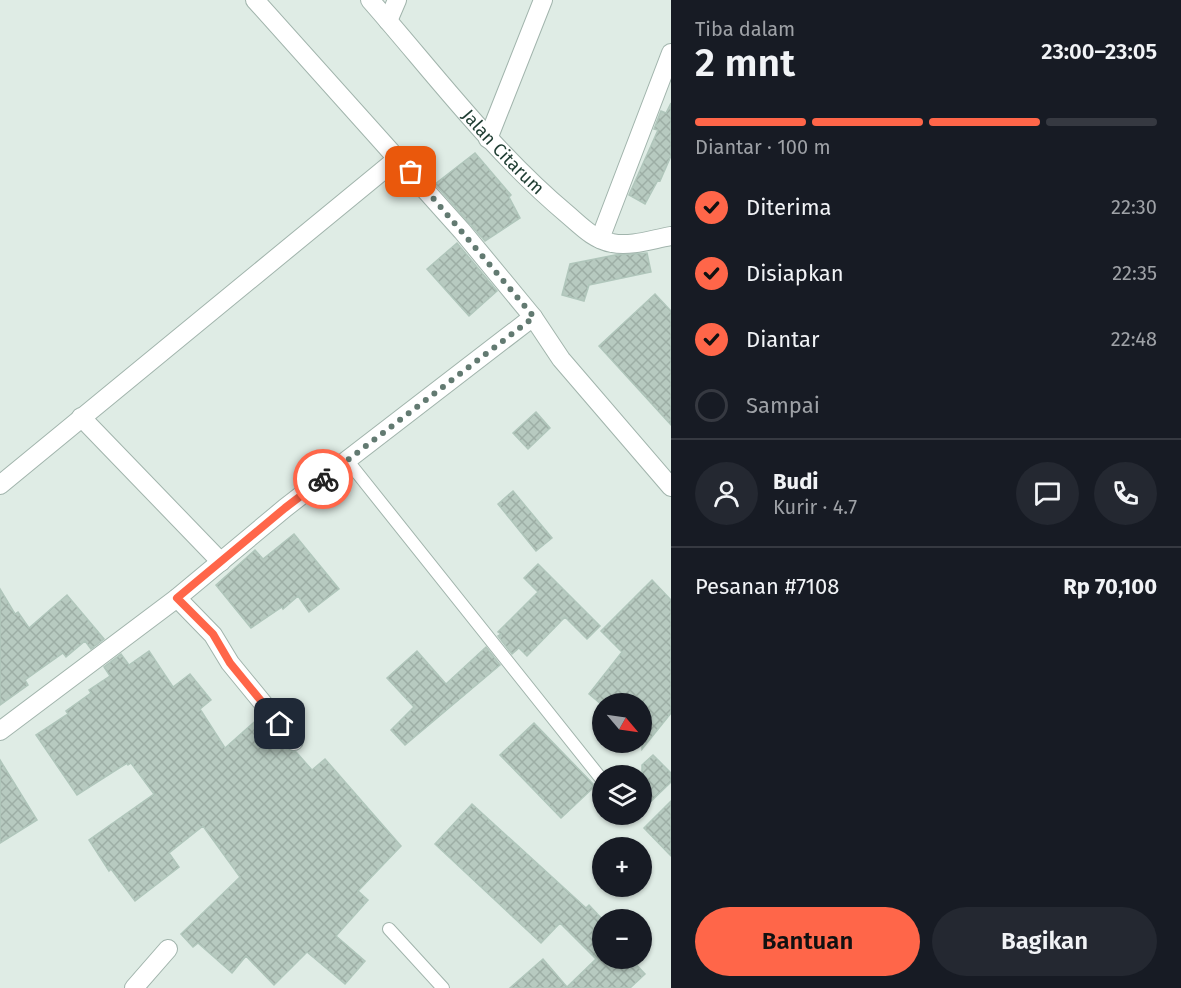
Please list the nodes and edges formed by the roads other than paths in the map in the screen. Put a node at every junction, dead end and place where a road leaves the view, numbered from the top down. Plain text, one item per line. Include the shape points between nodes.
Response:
1 (255, 0) edge
2 (370, 0) edge
3 (397, 0) edge
4 (543, 0) edge
5 (388, 21) junction
6 (671, 53) edge
7 (488, 140) junction
8 (398, 158) junction
9 (671, 236) edge
10 (600, 239) junction
11 (534, 317) junction
12 (81, 417) junction
13 (347, 460) junction
14 (0, 485) edge
15 (671, 487) edge
16 (221, 562) junction
17 (177, 598) junction
18 (0, 731) edge
19 (294, 741) dead end
20 (592, 767) edge
21 (389, 929) dead end
22 (168, 949) dead end
23 (134, 988) edge
24 (443, 988) edge

1 - 8 street
2 - 5 street, Jalan Citarum
3 - 5 street
4 - 7 street
5 - 7 street, Jalan Citarum
6 - 10 street
7 - 10 street, Jalan Citarum via 542,194
8 - 11 street
8 - 12 street
9 - 10 street, Jalan Citarum via 627,244
11 - 13 street
11 - 15 street via 561,359
12 - 14 street
12 - 16 street
13 - 16 street
13 - 20 lane
16 - 17 street
17 - 18 street
17 - 19 street via 213,634 230,663
21 - 24 lane
22 - 23 street

